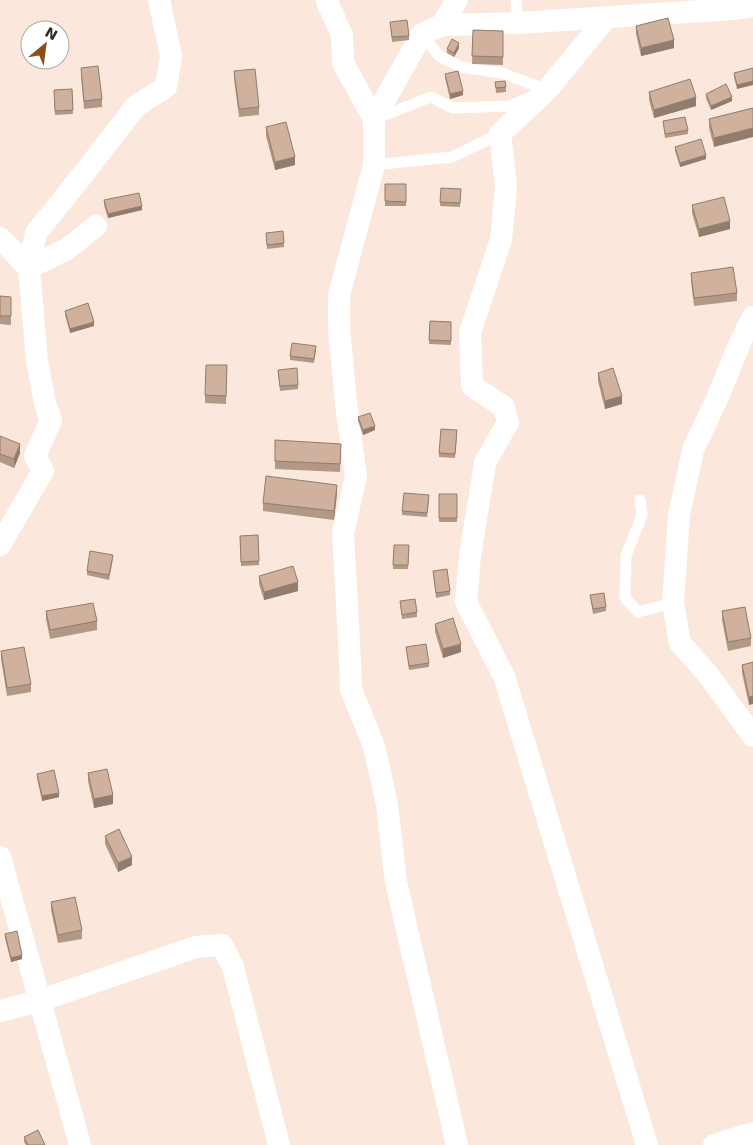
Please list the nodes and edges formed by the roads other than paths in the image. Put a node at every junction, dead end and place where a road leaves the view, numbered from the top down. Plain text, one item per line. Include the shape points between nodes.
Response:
1 (159, 0) edge
2 (327, 0) edge
3 (457, 0) edge
4 (516, 0) edge
5 (753, 6) edge
6 (607, 17) junction
7 (518, 23) junction
8 (442, 25) junction
9 (422, 34) junction
10 (547, 90) junction
11 (510, 106) junction
12 (374, 119) junction
13 (500, 134) junction
14 (374, 165) junction
15 (96, 226) dead end
16 (0, 238) edge
17 (29, 268) junction
18 (753, 317) edge
19 (640, 500) dead end
20 (0, 545) edge
21 (673, 603) junction
22 (753, 736) edge
23 (0, 857) edge
24 (40, 1001) junction
25 (0, 1011) edge
26 (753, 1134) edge
27 (80, 1145) edge
28 (279, 1145) edge
29 (457, 1145) edge
30 (647, 1145) edge
31 (714, 1145) edge

1 - 17 street via 171,56 166,87 136,106 36,233
2 - 12 street via 342,36 343,63
3 - 8 street
4 - 7 lane
5 - 6 street
6 - 7 street
6 - 10 street
7 - 8 street
8 - 9 street
9 - 10 lane via 439,56 461,68 502,73
9 - 12 street
10 - 11 lane
10 - 13 street
11 - 12 lane via 452,108 431,97
11 - 13 lane
12 - 14 street
13 - 14 lane via 452,157
13 - 30 street via 506,187 501,240 470,333 471,377 472,386 504,407 508,422 485,463 466,602 504,676
14 - 29 street via 339,295 338,330 356,476 344,532 350,689 374,746 387,805 396,882
15 - 17 street via 67,249
16 - 17 street
17 - 20 street via 37,361 44,403 51,420 35,456 43,472
18 - 21 street via 692,450 678,515
19 - 21 lane via 642,515 626,556 625,598 638,612
21 - 22 street via 680,643 706,672
23 - 24 street
24 - 25 street
24 - 27 street
24 - 28 street via 196,947 222,945 233,967
26 - 31 street

